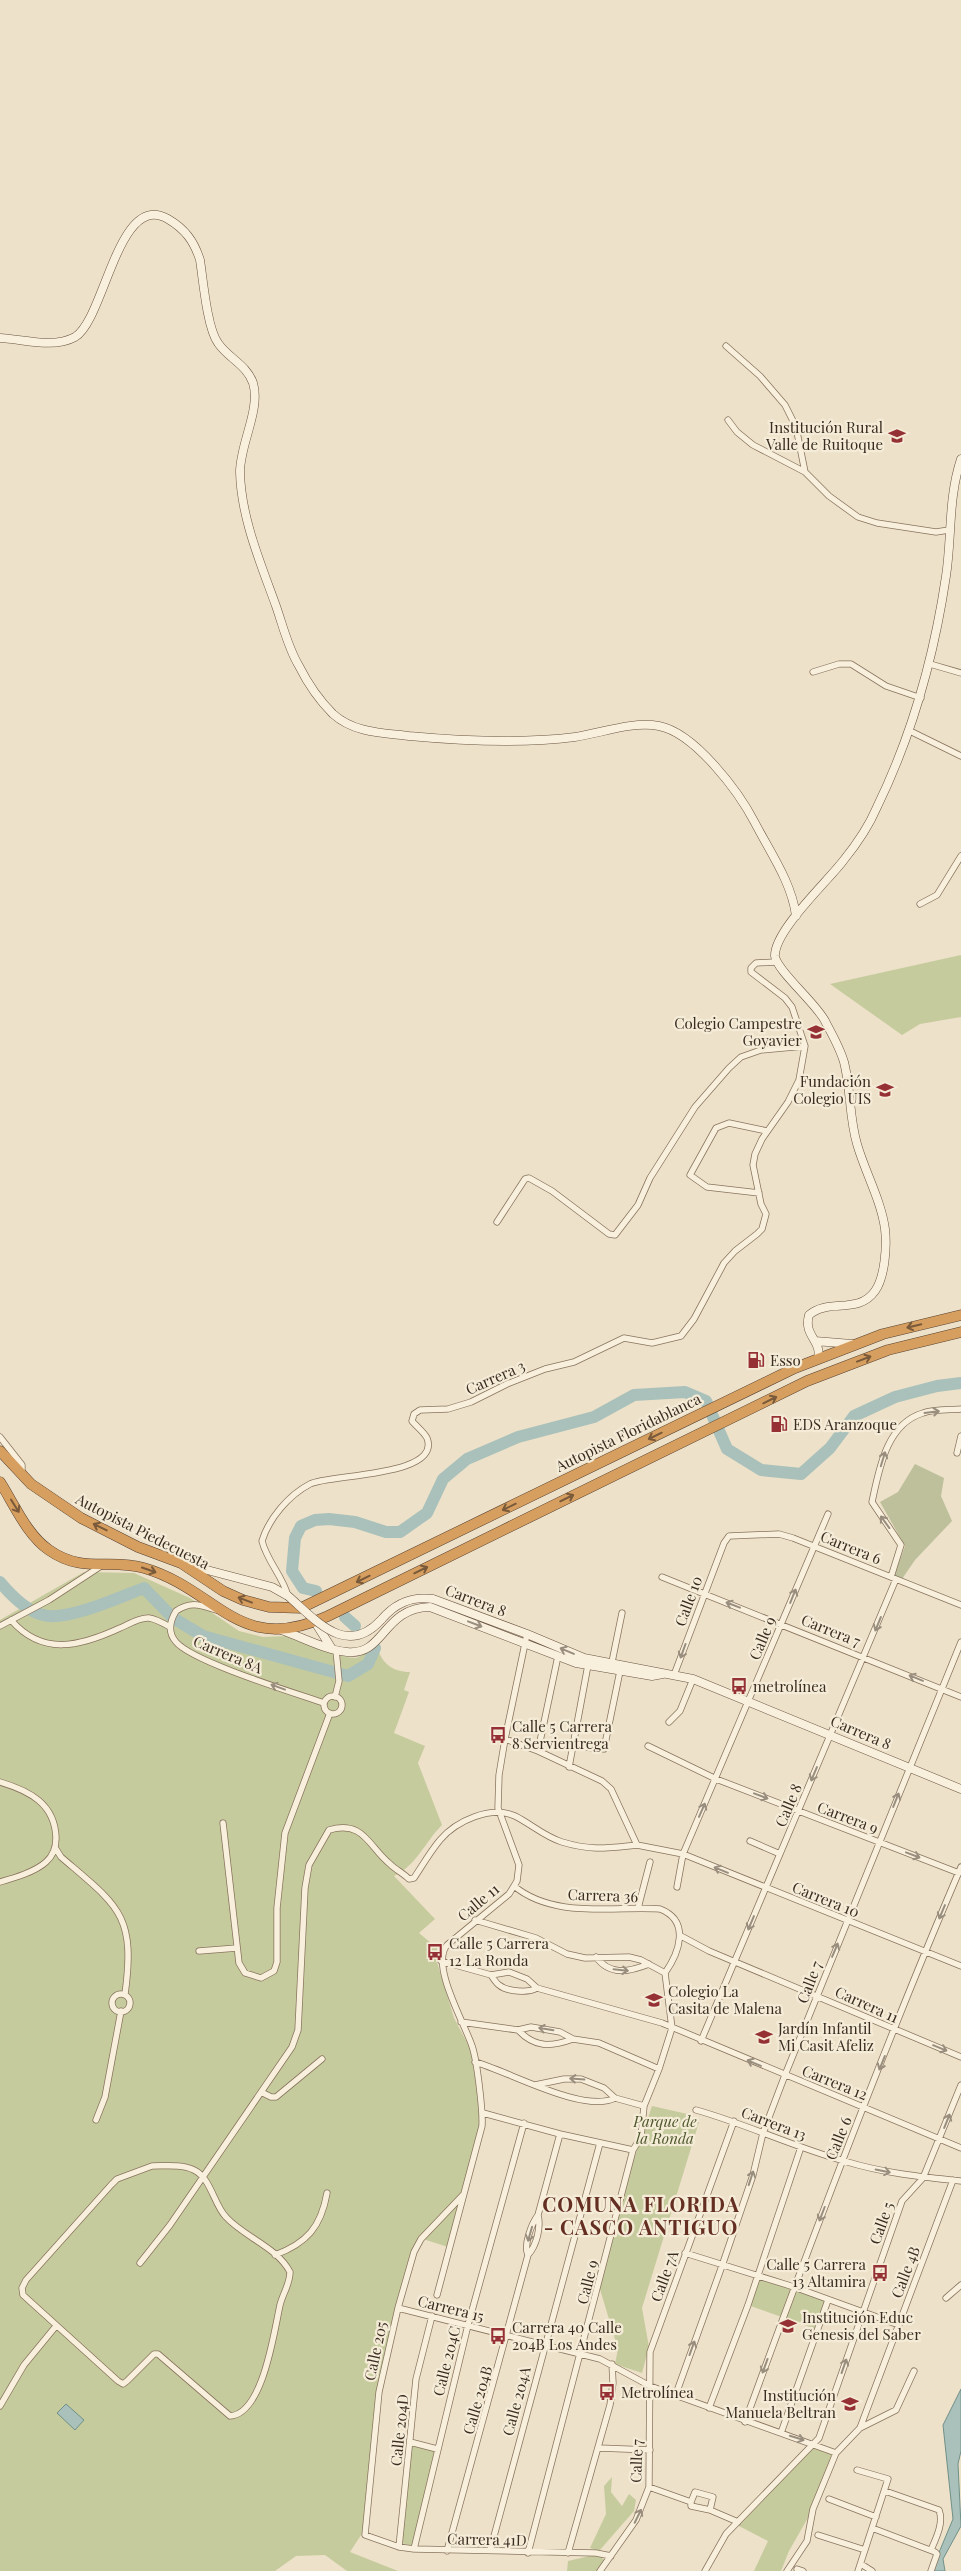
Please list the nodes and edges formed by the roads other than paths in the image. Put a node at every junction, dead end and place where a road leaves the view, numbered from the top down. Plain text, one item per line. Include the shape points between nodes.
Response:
1 (0, 338) edge
2 (726, 346) dead end
3 (728, 420) dead end
4 (961, 459) edge
5 (805, 472) junction
6 (949, 530) junction
7 (930, 664) junction
8 (814, 672) dead end
9 (961, 673) edge
10 (921, 698) junction
11 (910, 731) junction
12 (961, 756) edge
13 (961, 856) edge
14 (920, 904) dead end
15 (796, 916) junction
16 (776, 962) junction
17 (805, 1046) junction
18 (767, 1131) junction
19 (758, 1193) junction
20 (498, 1222) dead end
21 (961, 1315) edge
22 (961, 1332) edge
23 (814, 1341) junction
24 (854, 1344) junction
25 (818, 1358) junction
26 (961, 1409) edge
27 (961, 1436) edge
28 (0, 1437) edge
29 (0, 1451) edge
30 (956, 1452) dead end
31 (22, 1476) junction
32 (0, 1482) edge
33 (828, 1514) dead end
34 (727, 1537) joint
35 (814, 1545) junction
36 (181, 1563) junction
37 (101, 1566) junction
38 (662, 1577) dead end
39 (893, 1578) junction
40 (703, 1594) junction
41 (288, 1596) junction
42 (409, 1600) junction
43 (318, 1602) joint
44 (961, 1605) edge
45 (222, 1613) junction
46 (622, 1613) dead end
47 (11, 1620) junction
48 (392, 1621) junction
49 (315, 1622) junction
50 (782, 1624) junction
51 (0, 1626) edge
52 (170, 1627) junction
53 (281, 1630) junction
54 (527, 1634) junction
55 (961, 1642) edge
56 (525, 1644) junction
57 (336, 1650) junction
58 (558, 1656) junction
59 (864, 1657) junction
60 (612, 1662) junction
61 (588, 1665) junction
62 (620, 1671) junction
63 (665, 1674) junction
64 (674, 1675) junction
65 (693, 1679) junction
66 (942, 1689) junction
67 (335, 1696) junction
68 (961, 1697) edge
69 (749, 1701) junction
70 (324, 1703) junction
71 (330, 1713) junction
72 (669, 1722) dead end
73 (831, 1735) junction
74 (505, 1739) junction
75 (572, 1746) junction
76 (648, 1746) dead end
77 (538, 1751) junction
78 (569, 1766) junction
79 (909, 1767) junction
80 (716, 1779) junction
81 (0, 1782) edge
82 (961, 1789) edge
83 (498, 1811) junction
84 (799, 1811) junction
85 (223, 1823) dead end
86 (750, 1840) dead end
87 (879, 1842) junction
88 (637, 1845) junction
89 (56, 1849) junction
90 (683, 1854) junction
91 (780, 1854) junction
92 (650, 1862) dead end
93 (960, 1870) edge
94 (0, 1882) edge
95 (514, 1886) junction
96 (677, 1887) dead end
97 (766, 1888) junction
98 (638, 1908) junction
99 (475, 1920) junction
100 (847, 1921) junction
101 (681, 1936) junction
102 (237, 1948) junction
103 (199, 1951) dead end
104 (925, 1951) junction
105 (596, 1957) junction
106 (734, 1960) junction
107 (441, 1961) junction
108 (649, 1964) junction
109 (961, 1966) edge
110 (752, 1968) junction
111 (665, 1973) junction
112 (492, 1975) junction
113 (749, 1976) dead end
114 (537, 1988) junction
115 (124, 1994) junction
116 (817, 1996) junction
117 (121, 2011) junction
118 (461, 2022) junction
119 (672, 2028) junction
120 (518, 2030) junction
121 (895, 2030) junction
122 (573, 2039) junction
123 (701, 2041) junction
124 (961, 2057) edge
125 (322, 2059) dead end
126 (475, 2062) junction
127 (660, 2069) junction
128 (784, 2076) junction
129 (535, 2085) junction
130 (961, 2085) edge
131 (261, 2092) junction
132 (615, 2098) junction
133 (644, 2106) junction
134 (864, 2108) junction
135 (696, 2110) dead end
136 (483, 2113) junction
137 (96, 2120) dead end
138 (734, 2121) junction
139 (524, 2124) junction
140 (763, 2133) junction
141 (560, 2134) junction
142 (939, 2140) junction
143 (600, 2143) junction
144 (801, 2147) junction
145 (961, 2148) edge
146 (633, 2150) junction
147 (842, 2161) junction
148 (202, 2177) junction
149 (923, 2178) junction
150 (953, 2180) junction
151 (961, 2181) edge
152 (328, 2193) dead end
153 (464, 2194) junction
154 (686, 2253) junction
155 (276, 2255) junction
156 (140, 2263) dead end
157 (723, 2263) junction
158 (758, 2275) junction
159 (961, 2285) edge
160 (794, 2287) junction
161 (437, 2295) dead end
162 (946, 2298) dead end
163 (828, 2300) junction
164 (398, 2308) junction
165 (863, 2312) junction
166 (432, 2316) junction
167 (468, 2325) junction
168 (898, 2325) junction
169 (56, 2326) junction
170 (508, 2335) junction
171 (544, 2344) junction
172 (581, 2353) junction
173 (612, 2364) junction
174 (914, 2371) dead end
175 (650, 2386) junction
176 (676, 2394) junction
177 (0, 2406) edge
178 (709, 2408) junction
179 (745, 2422) junction
180 (860, 2428) junction
181 (781, 2433) junction
182 (410, 2442) junction
183 (815, 2444) junction
184 (599, 2448) junction
185 (437, 2449) junction
186 (650, 2450) junction
187 (836, 2453) junction
188 (857, 2470) dead end
189 (650, 2487) junction
190 (885, 2491) junction
191 (829, 2499) dead end
192 (691, 2502) junction
193 (710, 2510) junction
194 (876, 2516) junction
195 (738, 2522) junction
196 (872, 2528) junction
197 (365, 2535) joint
198 (818, 2535) dead end
199 (572, 2538) junction
200 (399, 2547) junction
201 (414, 2549) junction
202 (865, 2550) junction
203 (931, 2550) junction
204 (447, 2551) junction
205 (490, 2551) junction
206 (568, 2552) junction
207 (528, 2553) junction
208 (580, 2553) junction
209 (610, 2556) junction
210 (861, 2564) junction
211 (600, 2571) edge
212 (706, 2571) edge
213 (787, 2571) edge
214 (858, 2571) edge
215 (872, 2571) edge
216 (931, 2571) edge

1 - 15 street via 49,343 63,342 75,336 91,318 108,274 138,219 158,215 180,228 192,241 200,260 216,341 246,370 253,382 254,406 241,456 246,515 289,646 311,688 326,706 350,725 364,730 438,739 551,739 637,725 659,726 674,731 691,742 708,760 749,811 790,892
2 - 5 street via 760,376 784,405 796,427
3 - 5 street via 753,445
4 - 6 street via 953,491
5 - 6 street via 829,496 863,519 936,532
6 - 7 street via 946,575
7 - 9 street
7 - 10 street
8 - 10 street via 832,665 851,664 886,686
10 - 11 street
11 - 12 street
11 - 15 street via 866,828 826,883
13 - 14 street via 937,895
15 - 16 street via 778,942
16 - 17 street via 756,963 750,968 751,972 792,1007
16 - 23 street via 820,1011 844,1062 851,1124 885,1227 882,1271 874,1292 859,1304 816,1309 806,1324
17 - 18 street via 799,1080
17 - 20 street via 761,1050 736,1062 695,1107 650,1178 638,1204 615,1235 529,1178 525,1179
18 - 19 street, Carrera 3 via 753,1165
18 - 19 street via 729,1123 716,1128 690,1175 707,1187
19 - 41 street, Carrera 3 via 766,1214 762,1229 724,1264 681,1336 652,1343 624,1338 574,1362 507,1384 471,1402 420,1410 412,1421 427,1438 427,1448 414,1464 379,1473 321,1480 309,1484 289,1500 272,1518 262,1541 264,1551 284,1580
21 -> 24 highway, Autopista Floridablanca
49 -> 22 highway, Autopista Piedecuesta via 807,1381 888,1350
23 - 24 street
23 - 25 street
24 - 25 highway, Autopista Floridablanca
25 -> 43 highway, Autopista Floridablanca
39 -> 26 street, Calle 8 via 899,1541 872,1502 886,1449 900,1427 915,1416
27 - 30 street
28 - 31 street via 22,1465
29 - 31 highway, Autopista Piedecuesta
36 -> 31 highway, Autopista Piedecuesta via 138,1547 72,1513
32 -> 37 highway, Autopista Piedecuesta via 43,1546 69,1560
33 - 35 street, Calle 9
34 - 35 street, Carrera 6 via 780,1534
34 - 40 street, Calle 10
35 - 39 street, Carrera 6
50 -> 35 street, Calle 9
36 - 41 street via 272,1587
43 -> 36 highway, Autopista Piedecuesta via 292,1609 257,1604 223,1590
37 -> 45 highway, Autopista Piedecuesta via 134,1566 155,1572 194,1592
37 - 47 street
38 - 40 street, Carrera 7
39 - 44 street, Carrera 6
39 -> 59 street, Calle 8
50 -> 40 street, Carrera 7
40 -> 64 street, Calle 10
41 - 42 street, bridge via 324,1627 341,1635 361,1634 374,1627 394,1607
42 - 48 street
42 - 54 street, Carrera 8 via 433,1599
45 - 52 street via 198,1604 185,1605 176,1611
45 - 53 highway, Autopista Piedecuesta via 251,1626
46 - 60 street
47 - 51 street
47 - 52 street via 33,1638 66,1646 80,1644 141,1619 156,1620
48 -> 56 street, Carrera 8 via 410,1609 430,1607
48 - 57 street, Carrera 8 via 364,1650
49 - 53 highway, Autopista Piedecuesta
49 - 57 street
50 - 59 street, Carrera 7
50 - 69 street, Calle 9
70 -> 52 street, Carrera 8A via 195,1655 176,1644
53 - 57 street, Carrera 8
54 - 56 street, Calle 11
60 -> 54 street, Carrera 8 via 584,1658
55 - 66 street, Calle 7
56 - 58 street, Carrera 8
56 - 74 street, Calle 11
57 - 67 street via 339,1681
58 - 61 street, Carrera 8
58 - 77 street
66 -> 59 street, Carrera 7
59 - 73 street, Calle 8
60 - 63 street, Carrera 8
61 - 62 street, Carrera 8
61 - 75 street
62 - 63 street, Carrera 8 via 652,1676
62 - 75 street via 604,1750
63 - 64 street, Carrera 8
64 - 65 street, Carrera 8
65 - 69 street, Carrera 8
65 - 72 street via 680,1711
66 - 68 street, Carrera 7
66 - 79 street, Calle 7
67 - 70 street
67 - 71 street via 340,1699 341,1708 335,1714
69 - 73 street, Carrera 8
69 - 80 street, Calle 9
70 - 71 street
71 - 102 street via 285,1833 274,1971 261,1978 245,1973 239,1963
73 - 79 street, Carrera 8
73 -> 84 street, Calle 8
74 - 77 street
74 - 83 street, Calle 11
75 - 78 street
76 - 80 street, Carrera 9
77 - 78 street
78 - 88 street via 602,1781 611,1789
79 - 82 street, Carrera 8
87 -> 79 street, Calle 7
80 -> 84 street, Carrera 9
90 -> 80 street, Calle 9
81 - 89 street via 42,1803 51,1813 55,1823
83 - 88 street, Carrera 10 via 560,1841 588,1848 617,1849
83 - 95 street, Calle 11 via 519,1865
83 - 131 street via 486,1813 450,1831 414,1878 408,1879 358,1831 340,1826 329,1830 309,1865 305,1888 298,2030 292,2047
84 - 87 street, Carrera 9
84 - 91 street, Calle 8
85 - 102 street
86 - 91 street
87 -> 93 street, Carrera 9
87 - 100 street, Calle 7
88 - 90 street, Carrera 10
89 - 94 street via 46,1862
89 - 115 street via 107,1896 125,1926 128,1958
90 - 96 street, Calle 9
97 -> 90 street, Carrera 10
91 - 97 street, Calle 8
92 - 98 street
93 -> 104 street, Calle 6
95 - 98 street, Carrera 36 via 563,1907
95 - 99 street, Calle 11
97 - 100 street, Carrera 10
97 -> 106 street, Calle 8
98 - 101 street, Carrera 36 via 667,1912 678,1925
99 - 105 street via 536,1938 567,1954
99 - 107 street, Calle 11 via 442,1950
100 - 104 street, Carrera 10
116 -> 100 street, Calle 7
101 - 106 street, Carrera 11
101 - 111 street via 674,1960
102 - 103 street
104 - 109 street, Carrera 10
104 - 121 street, Calle 6
105 - 108 street via 629,1956
105 -> 108 street via 606,1968 616,1970 631,1971
106 - 110 street, Carrera 11
106 - 123 street, Calle 8
107 - 112 street
107 - 118 street
108 - 111 street
110 - 113 street
110 - 116 street, Carrera 11
111 - 119 street, Calle 9
112 - 114 street via 509,1972 527,1979
112 - 114 street via 499,1985 509,1988 532,1991
114 - 119 street, Carrera 12 via 630,2012
115 - 117 street via 130,2005
115 - 117 street via 116,1996 113,2001 114,2007
116 - 121 street, Carrera 11
116 - 128 street, Calle 7
117 - 137 street via 105,2097
118 - 120 street
118 - 126 street via 473,2047
119 - 123 street, Carrera 12
119 - 127 street, Calle 9
122 -> 120 street via 544,2028
120 - 122 street via 526,2040 536,2044 559,2044
121 -> 124 street, Carrera 11
121 -> 134 street, Calle 6
122 - 127 street via 599,2043
128 -> 123 street, Carrera 12
125 - 131 street via 276,2096
126 - 129 street
126 - 136 street
127 - 133 street, Calle 9
128 - 134 street, Carrera 12
128 - 140 street, Calle 7
129 - 132 street via 581,2100 607,2102
132 -> 129 street via 604,2088 581,2079
142 -> 130 street, Calle 5
131 - 148 street
132 - 133 street
133 - 146 street, Calle 9 via 643,2130
134 - 142 street, Carrera 12
134 - 147 street, Calle 6
135 - 138 street, Carrera 13
136 - 139 street
136 - 153 street
138 - 140 street, Carrera 13
138 - 154 street, Calle 7A
139 - 141 street
139 - 167 street, Calle 204C
140 - 144 street, Carrera 13
157 -> 140 street, Calle 7
141 - 143 street
141 - 170 street, Calle 204B via 538,2215 540,2224 534,2247 528,2255
142 - 145 street, Carrera 12
142 - 149 street, Calle 5
143 - 146 street
143 - 171 street, Calle 204A
144 - 147 street, Carrera 13
144 - 158 street, Calle 6
146 - 172 street, Calle 9
147 -> 149 street, Carrera 13
147 -> 160 street, Calle 6
148 - 155 street via 225,2217
148 - 156 street
148 - 169 street via 194,2170 179,2166 152,2166 117,2179 111,2185 22,2288 26,2300
149 - 150 street, Carrera 13
149 - 165 street, Calle 5 via 902,2201
150 - 151 street, Carrera 13
150 - 168 street, Calle 4B
152 - 155 street via 324,2213 316,2226 294,2247
153 - 161 street
153 - 164 street, Calle 205 via 421,2239 414,2252
154 - 157 street
154 - 175 street, Calle 7A via 653,2342 649,2361
155 - 169 street via 287,2266 290,2280 254,2398 245,2412 238,2416 230,2416 158,2354 154,2354 123,2384
157 - 158 street
176 -> 157 street, Calle 7
158 - 160 street
158 - 178 street, Calle 6
159 - 162 street
160 - 163 street
160 -> 179 street, Calle 6
163 - 165 street
163 - 181 street
164 - 166 street, Carrera 15
164 - 197 street, Calle 205 via 377,2408
165 - 168 street
183 -> 165 street, Calle 5
166 - 167 street, Carrera 15
166 - 182 street, Calle 204D via 416,2379
167 - 170 street, Carrera 15
167 - 185 street, Calle 204C
168 - 180 street, Calle 4B
169 - 177 street via 24,2365
170 - 171 street, Carrera 15
170 - 204 street, Calle 204B
171 - 172 street, Carrera 15
171 - 205 street, Calle 204A
172 - 173 street, Carrera 15
172 - 207 street, Calle 9
173 - 175 street, Carrera 15
173 - 184 street via 610,2405
174 - 180 street via 896,2410
175 - 176 street, Carrera 15
175 - 186 street, Calle 7
176 - 178 street, Carrera 15
178 - 179 street, Carrera 15
179 - 181 street, Carrera 15
180 - 187 street
181 -> 183 street, Carrera 15
182 - 185 street
182 - 200 street, Calle 204D
183 - 187 street, Carrera 15
183 - 195 street, Calle 5
184 - 186 street
184 - 199 street
185 - 201 street, Calle 204C
186 - 189 street, Calle 7
187 - 213 street via 813,2509 807,2541
188 - 190 street via 888,2479
189 - 192 street
209 -> 189 street, Calle 7 via 636,2520
190 - 194 street
190 - 203 street via 939,2510 939,2531
191 - 194 street
192 - 193 street via 691,2506
192 - 193 street via 695,2492 713,2497
193 - 195 street
194 - 196 street
195 - 212 street, Calle 5 via 726,2534
196 - 202 street
196 - 203 street
197 - 200 street, Carrera 41D
198 - 202 street
199 - 206 street
199 - 208 street
200 - 201 street, Carrera 41D
201 - 204 street, Carrera 41D
202 - 210 street
203 - 216 street via 937,2554
204 - 205 street, Carrera 41D
205 - 207 street, Carrera 41D
206 - 207 street, Carrera 41D
206 - 208 street, Carrera 41D
208 - 209 street, Carrera 41D
209 - 211 street
210 - 214 street
210 - 215 street

